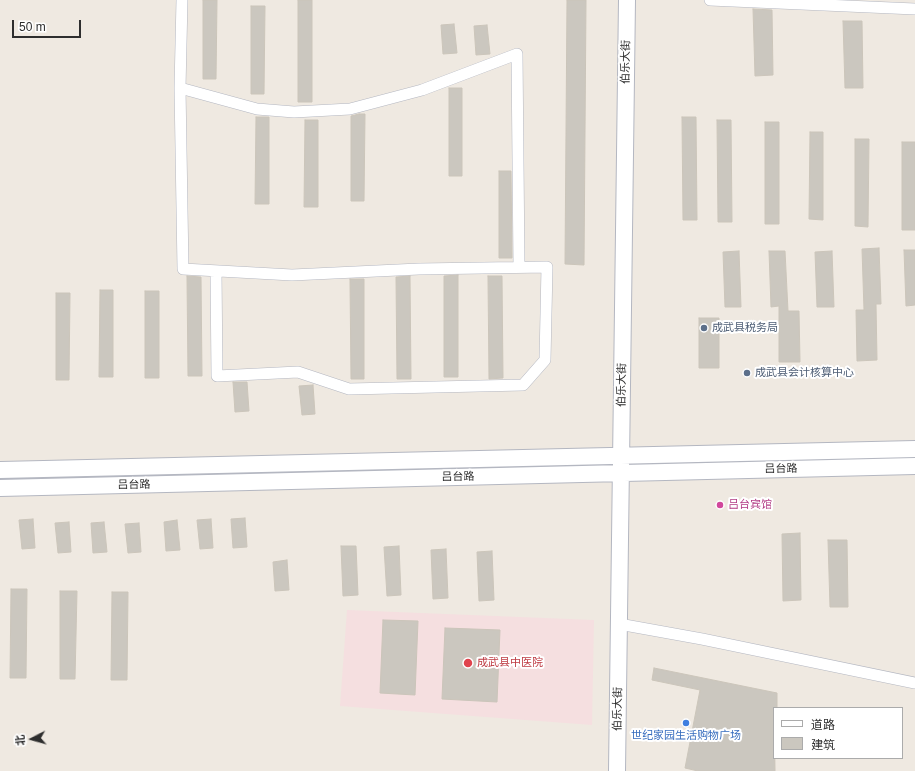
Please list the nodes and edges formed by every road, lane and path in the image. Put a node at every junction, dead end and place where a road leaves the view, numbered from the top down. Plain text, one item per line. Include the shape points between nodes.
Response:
1 (182, 0) edge
2 (627, 0) edge
3 (710, 0) edge
4 (915, 9) edge
5 (180, 88) junction
6 (518, 267) junction
7 (216, 271) junction
8 (915, 449) edge
9 (621, 456) junction
10 (915, 466) edge
11 (0, 470) edge
12 (620, 473) junction
13 (0, 488) edge
14 (619, 624) junction
15 (915, 683) edge
16 (617, 771) edge

1 - 5 street
2 - 9 main road, 伯乐大街
3 - 4 street
5 - 6 street via 257,109 294,112 350,109 422,90 517,54
5 - 7 street via 183,269
6 - 7 street via 292,275
6 - 7 street via 547,267 546,360 523,385 349,389 298,372 216,376
8 - 9 main road, 吕台路
9 - 11 main road, 吕台路
9 - 12 main road, 伯乐大街
10 - 12 main road, 吕台路
12 - 13 main road, 吕台路
12 - 14 main road, 伯乐大街
14 - 15 street
14 - 16 main road, 伯乐大街

